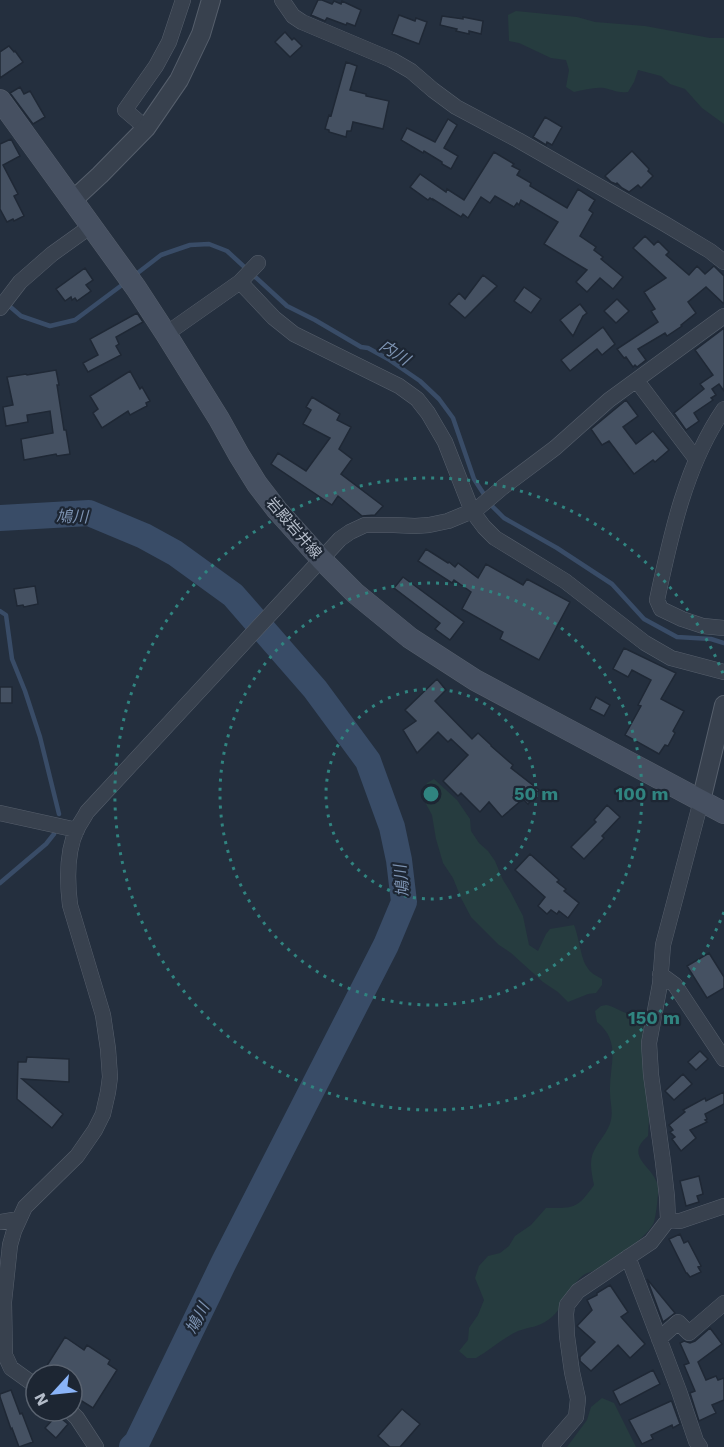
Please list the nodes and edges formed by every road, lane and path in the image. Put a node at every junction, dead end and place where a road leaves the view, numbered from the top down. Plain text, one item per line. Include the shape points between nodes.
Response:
1 (183, 0) edge
2 (211, 0) edge
3 (282, 0) edge
4 (0, 100) edge
5 (146, 128) junction
6 (73, 200) junction
7 (91, 226) junction
8 (724, 262) edge
9 (258, 263) dead end
10 (240, 282) junction
11 (0, 308) edge
12 (724, 316) edge
13 (166, 334) junction
14 (637, 381) junction
15 (724, 409) edge
16 (696, 459) junction
17 (475, 510) junction
18 (321, 559) junction
19 (724, 628) edge
20 (724, 672) edge
21 (724, 705) edge
22 (702, 801) junction
23 (0, 813) edge
24 (724, 813) edge
25 (77, 830) junction
26 (660, 974) junction
27 (724, 1059) edge
28 (724, 1206) edge
29 (19, 1219) junction
30 (668, 1220) junction
31 (0, 1222) edge
32 (628, 1257) junction
33 (724, 1303) edge
34 (659, 1338) junction
35 (24, 1377) edge
36 (80, 1423) edge
37 (92, 1442) edge
38 (550, 1447) edge
39 (700, 1447) edge

1 - 5 street via 169,42 125,110
2 - 5 street via 201,34 179,80
3 - 8 street via 302,22 393,60 456,107 665,224
4 - 6 main road, 岩殿岩井線
5 - 6 street
6 - 7 main road, 岩殿岩井線
7 - 11 street via 20,282
7 - 13 main road, 岩殿岩井線
9 - 10 street
10 - 13 street
10 - 17 street via 294,334 417,399 445,442
12 - 14 street
13 - 18 main road, 岩殿岩井線 via 257,484
14 - 16 street
14 - 17 street
15 - 16 street
16 - 19 street via 675,523 657,600 662,609 682,620
17 - 18 street via 429,525 365,525 340,539
17 - 20 street via 483,527 495,538 565,580 645,643 671,658
18 - 22 main road, 岩殿岩井線 via 410,638 475,680
18 - 25 street via 101,796
21 - 22 street
22 - 24 main road, 岩殿岩井線
22 - 26 street via 663,945
23 - 25 street
25 - 29 street via 68,870 70,905 104,1015 108,1092 103,1114 87,1142 25,1207
26 - 27 street via 675,985
26 - 30 street via 649,1043
28 - 30 street via 680,1221
29 - 31 street
29 - 35 street via 10,1245 5,1290 5,1355 11,1368
30 - 32 street via 651,1242
32 - 34 street
32 - 38 street via 578,1291 567,1305 567,1336 578,1399 576,1417
33 - 34 street via 689,1334 678,1322
34 - 39 street
36 - 37 street

